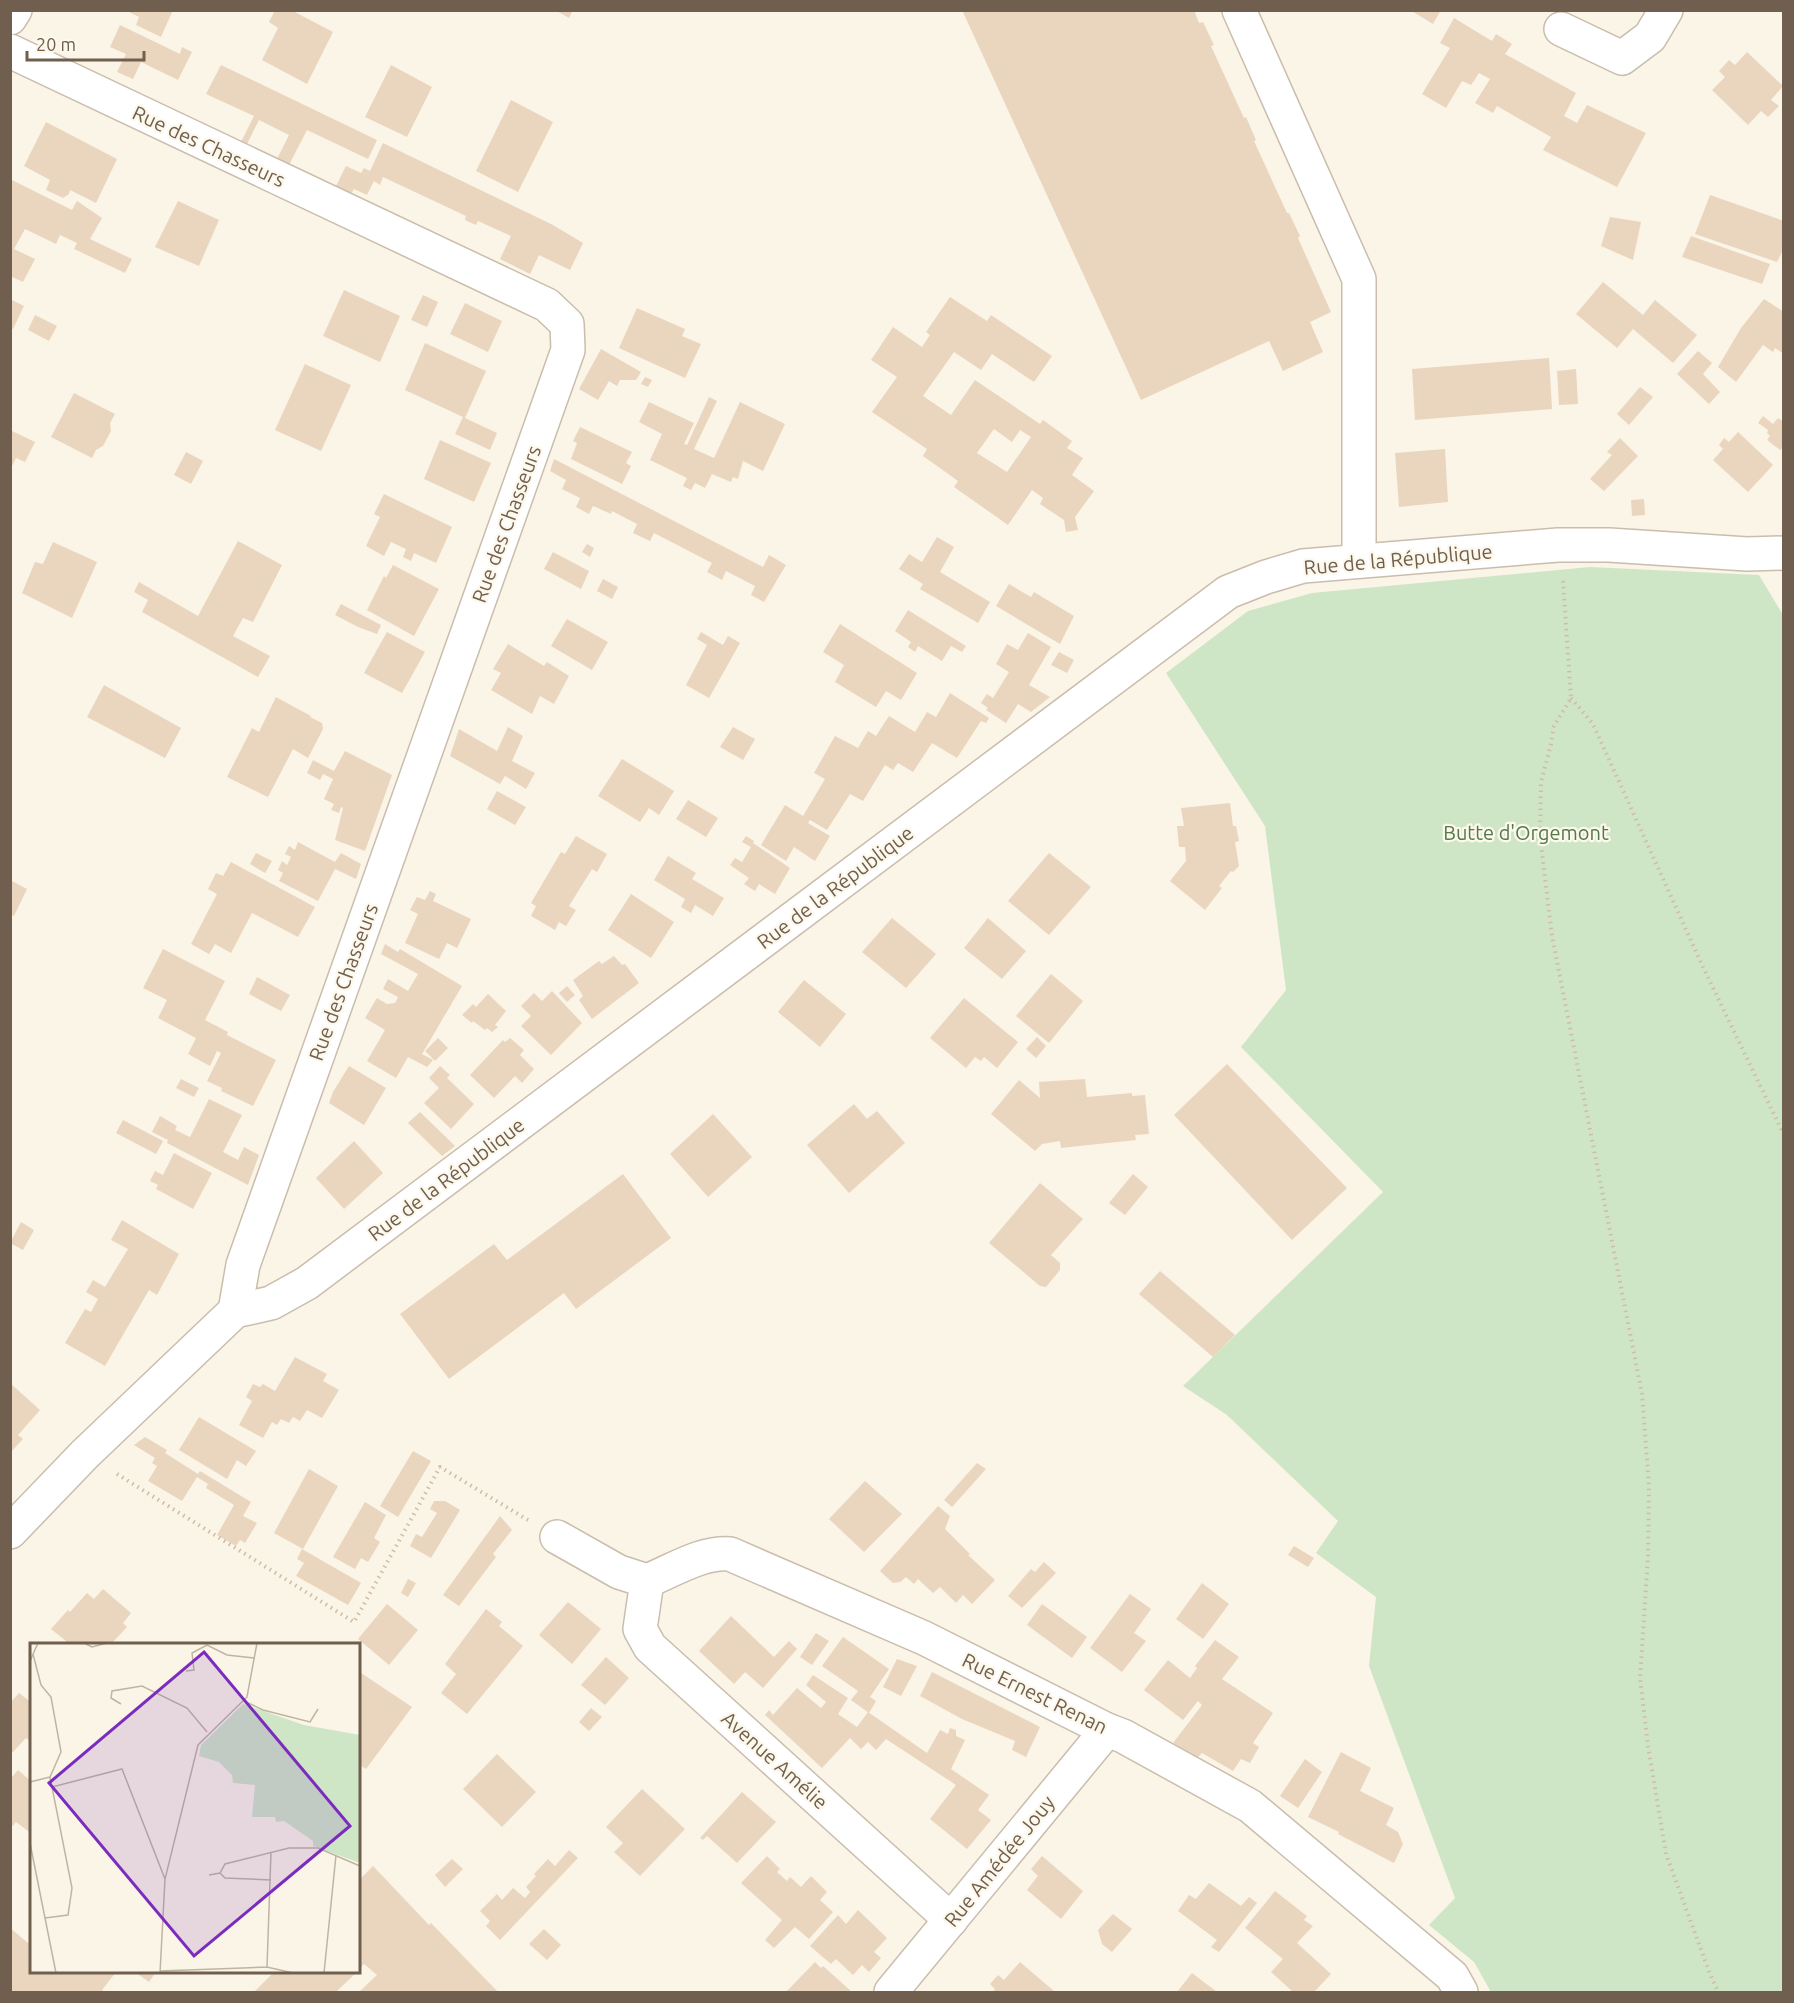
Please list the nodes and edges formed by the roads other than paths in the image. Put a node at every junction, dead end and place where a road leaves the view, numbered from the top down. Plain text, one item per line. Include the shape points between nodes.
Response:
1 (15, 10) edge
2 (1239, 10) edge
3 (1666, 10) edge
4 (10, 18) edge
5 (1562, 28) dead end
6 (10, 51) edge
7 (1784, 553) edge
8 (1359, 561) junction
9 (235, 1311) junction
10 (10, 1532) edge
11 (557, 1537) road end
12 (647, 1581) junction
13 (1107, 1730) junction
14 (951, 1920) junction
15 (891, 1992) edge
16 (1461, 1992) edge

1 - 4 street
2 - 8 street via 1359,279
3 - 5 street via 1650,38 1622,58
6 - 9 street, Rue des Chasseurs via 547,305 567,324 568,350 243,1265
7 - 8 street, Rue de la République via 1558,545
8 - 9 street, Rue de la République via 1303,566 1228,592 308,1283 271,1303
9 - 10 street via 85,1454
11 - 12 street via 619,1572
12 - 13 street, Rue Ernest Renan via 704,1556 730,1554 924,1638
12 - 14 street, Avenue Amélie via 640,1629 650,1647
13 - 14 street, Rue Amédée Jouy
13 - 16 street, Rue Ernest Renan via 1250,1806 1452,1976
14 - 15 street, Rue Amédée Jouy

